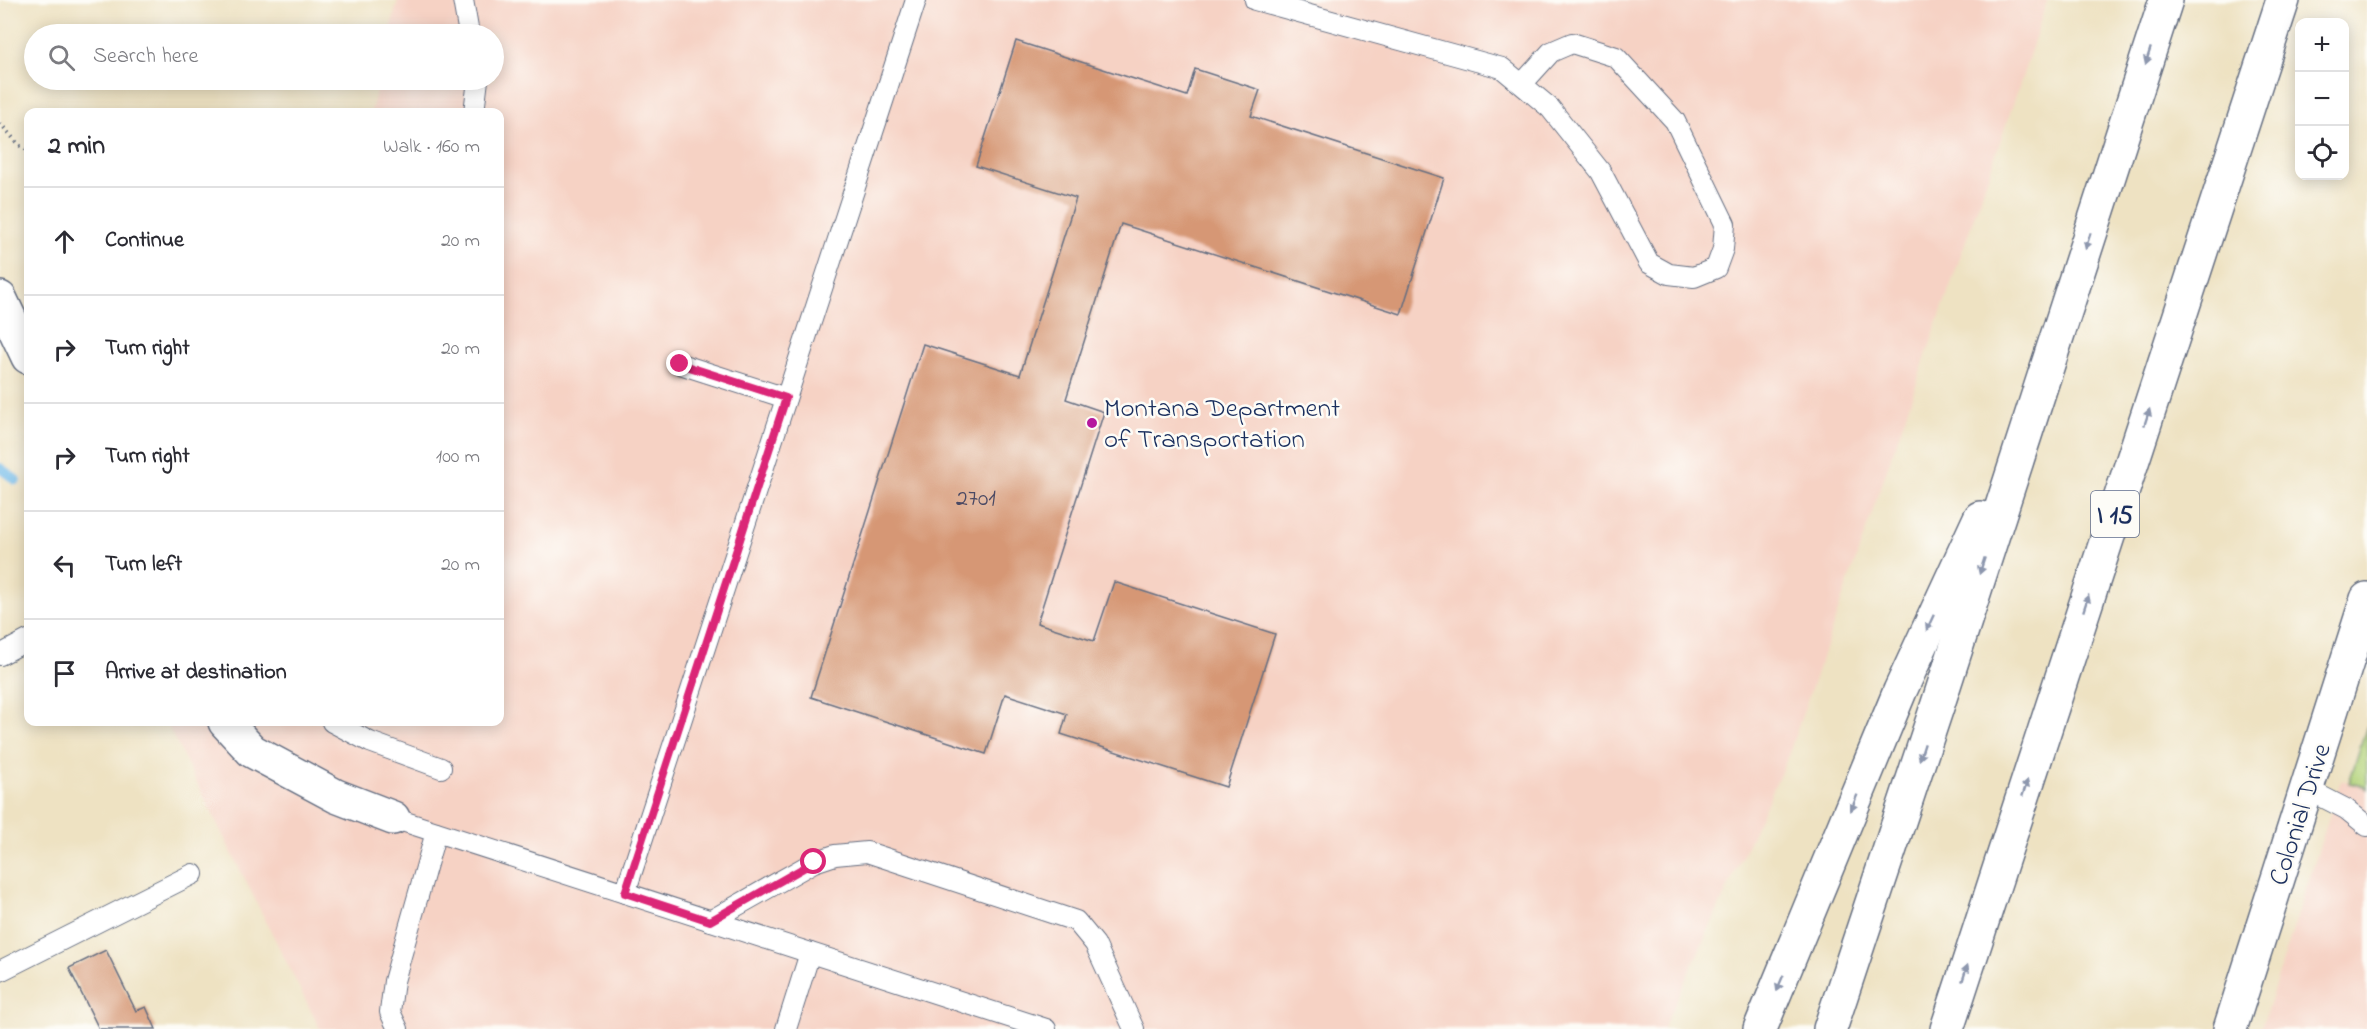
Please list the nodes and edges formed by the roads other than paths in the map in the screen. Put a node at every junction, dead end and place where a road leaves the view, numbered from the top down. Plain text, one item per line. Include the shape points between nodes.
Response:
1 (463, 0) edge
2 (916, 0) edge
3 (1255, 0) edge
4 (2166, 0) edge
5 (2283, 0) edge
6 (467, 24) edge
7 (1522, 84) junction
8 (477, 90) edge
9 (474, 108) edge
10 (0, 298) edge
11 (24, 349) edge
12 (680, 364) dead end
13 (786, 398) junction
14 (2036, 399) junction
15 (2367, 599) edge
16 (24, 642) edge
17 (0, 654) edge
18 (229, 726) edge
19 (340, 726) edge
20 (441, 768) dead end
21 (2307, 789) junction
22 (393, 818) joint
23 (2367, 826) edge
24 (436, 832) junction
25 (193, 874) dead end
26 (625, 893) junction
27 (710, 921) junction
28 (810, 953) junction
29 (0, 971) edge
30 (398, 1029) edge
31 (786, 1029) edge
32 (1046, 1029) edge
33 (1134, 1029) edge
34 (1760, 1029) edge
35 (1830, 1029) edge
36 (1947, 1029) edge
37 (2230, 1029) edge

1 - 6 lane
2 - 13 lane
3 - 7 lane via 1502,68
4 -> 14 main road
36 -> 5 main road, I 15
7 - 7 lane via 1551,52 1572,43 1616,57 1675,121 1725,224 1724,249 1716,268 1694,277 1669,274 1649,263 1600,172 1550,108
8 - 9 lane
10 - 11 main road
12 - 13 lane
13 - 26 lane
14 -> 34 main road via 1926,631
14 -> 35 main road
15 - 21 main road, Colonial Drive
16 - 17 lane
18 - 22 main road via 252,751 336,796
19 - 20 lane via 370,742
21 - 23 lane via 2346,809
21 - 37 main road, Colonial Drive
22 - 24 lane
24 - 26 lane
24 - 30 lane via 394,981 390,1012
25 - 29 lane
26 - 27 lane
27 - 28 lane
27 - 33 lane via 814,862 867,852 1076,921 1095,944
28 - 31 lane
28 - 32 lane

